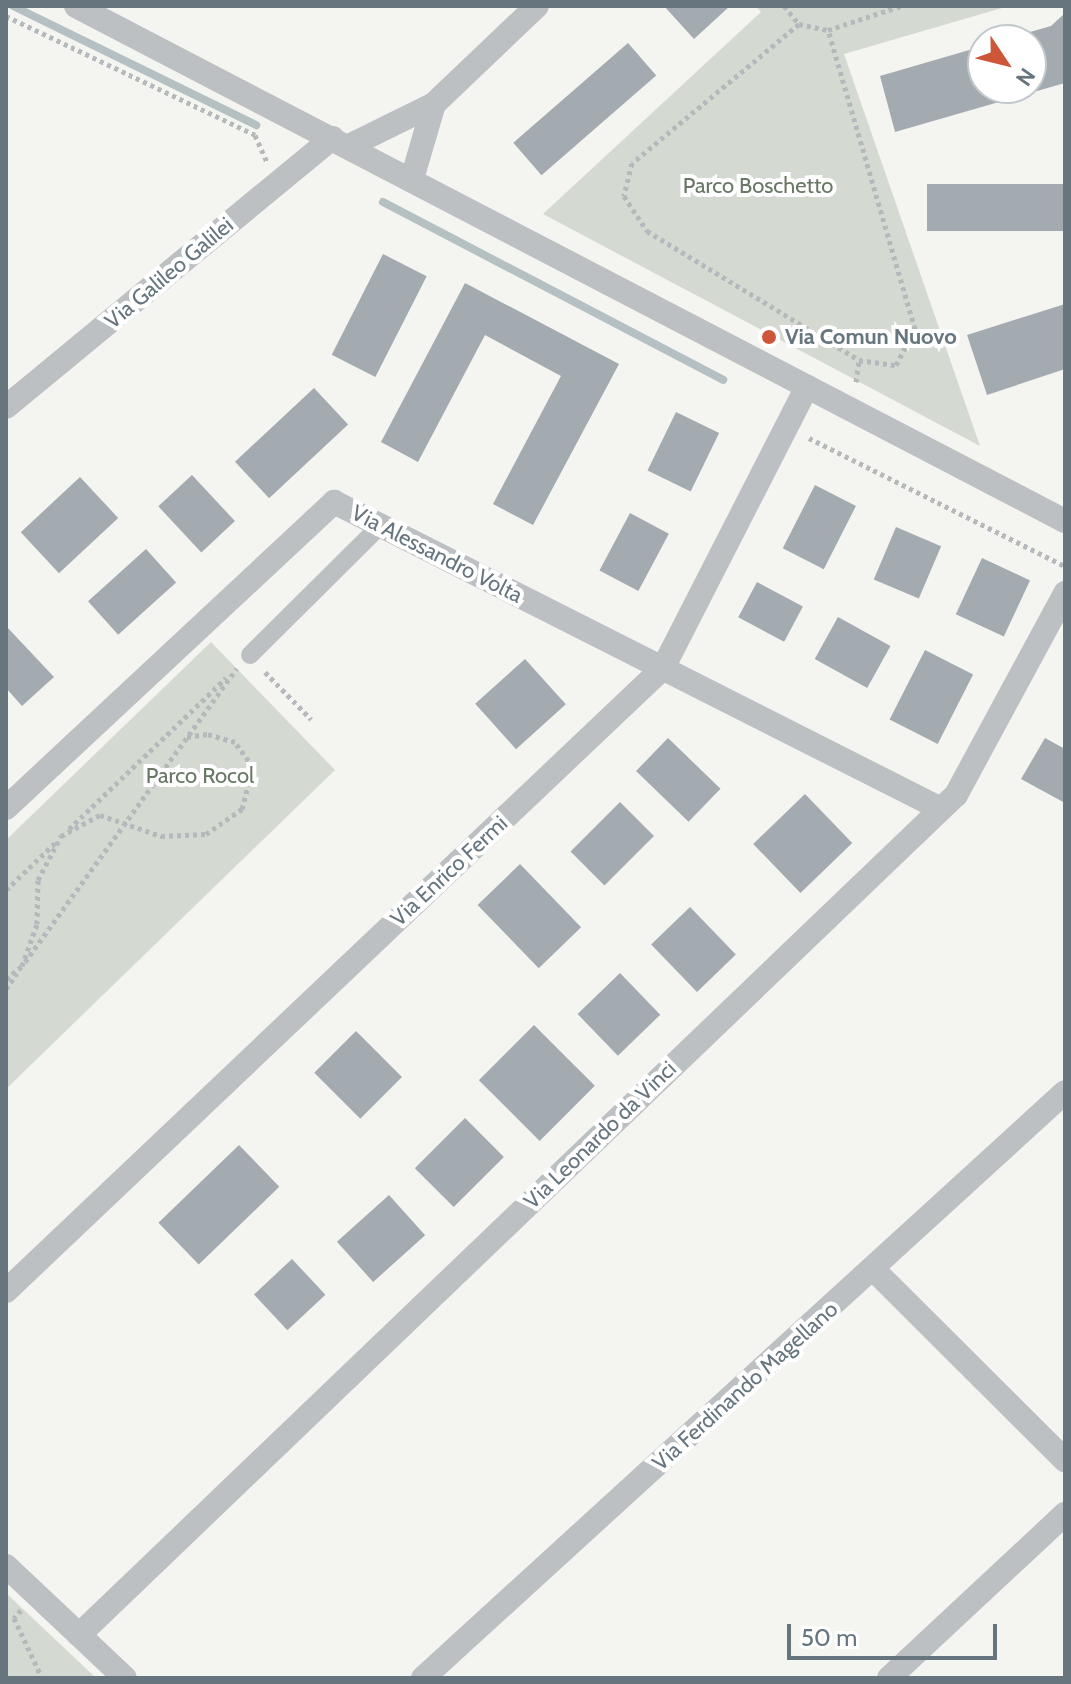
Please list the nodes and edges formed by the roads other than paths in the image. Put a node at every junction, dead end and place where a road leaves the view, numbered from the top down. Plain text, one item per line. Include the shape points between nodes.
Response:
1 (76, 6) edge
2 (537, 6) edge
3 (434, 104) junction
4 (341, 142) junction
5 (412, 179) junction
6 (807, 387) junction
7 (6, 407) edge
8 (1065, 521) edge
9 (381, 525) junction
10 (1065, 593) edge
11 (244, 661) road end
12 (663, 668) junction
13 (6, 808) edge
14 (941, 809) junction
15 (1065, 1092) edge
16 (873, 1269) junction
17 (6, 1291) edge
18 (1065, 1460) edge
19 (1065, 1514) edge
20 (6, 1566) edge
21 (79, 1635) junction
22 (125, 1678) edge
23 (423, 1678) edge
24 (889, 1678) edge

1 - 4 street
2 - 3 street
3 - 4 street, Via Galileo Galilei
3 - 5 street
4 - 5 street
4 - 7 street, Via Galileo Galilei
5 - 6 street
6 - 8 street
6 - 12 street, Via Enrico Fermi
9 - 11 street
9 - 12 street, Via Alessandro Volta
9 - 13 street, Via Alessandro Volta via 334,502
10 - 14 street, Via Leonardo da Vinci via 956,795
12 - 14 street, Via Alessandro Volta
12 - 17 street, Via Enrico Fermi
14 - 21 street, Via Leonardo da Vinci
15 - 16 street, Via Ferdinando Magellano
16 - 18 street
16 - 23 street, Via Ferdinando Magellano
19 - 24 street
20 - 21 street
21 - 22 street

